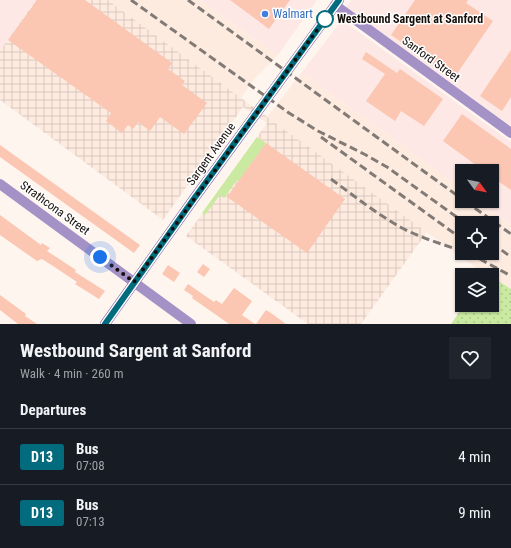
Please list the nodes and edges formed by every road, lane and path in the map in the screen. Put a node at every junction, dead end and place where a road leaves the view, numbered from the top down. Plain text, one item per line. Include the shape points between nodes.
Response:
1 (337, 3) edge
2 (511, 133) edge
3 (0, 184) edge
4 (134, 282) junction
5 (105, 324) edge
6 (191, 324) edge

1 - 2 street, Sanford Street
1 - 4 main road, Sargent Avenue
3 - 4 street, Strathcona Street
4 - 5 main road, Sargent Avenue
4 - 6 street, Strathcona Street

